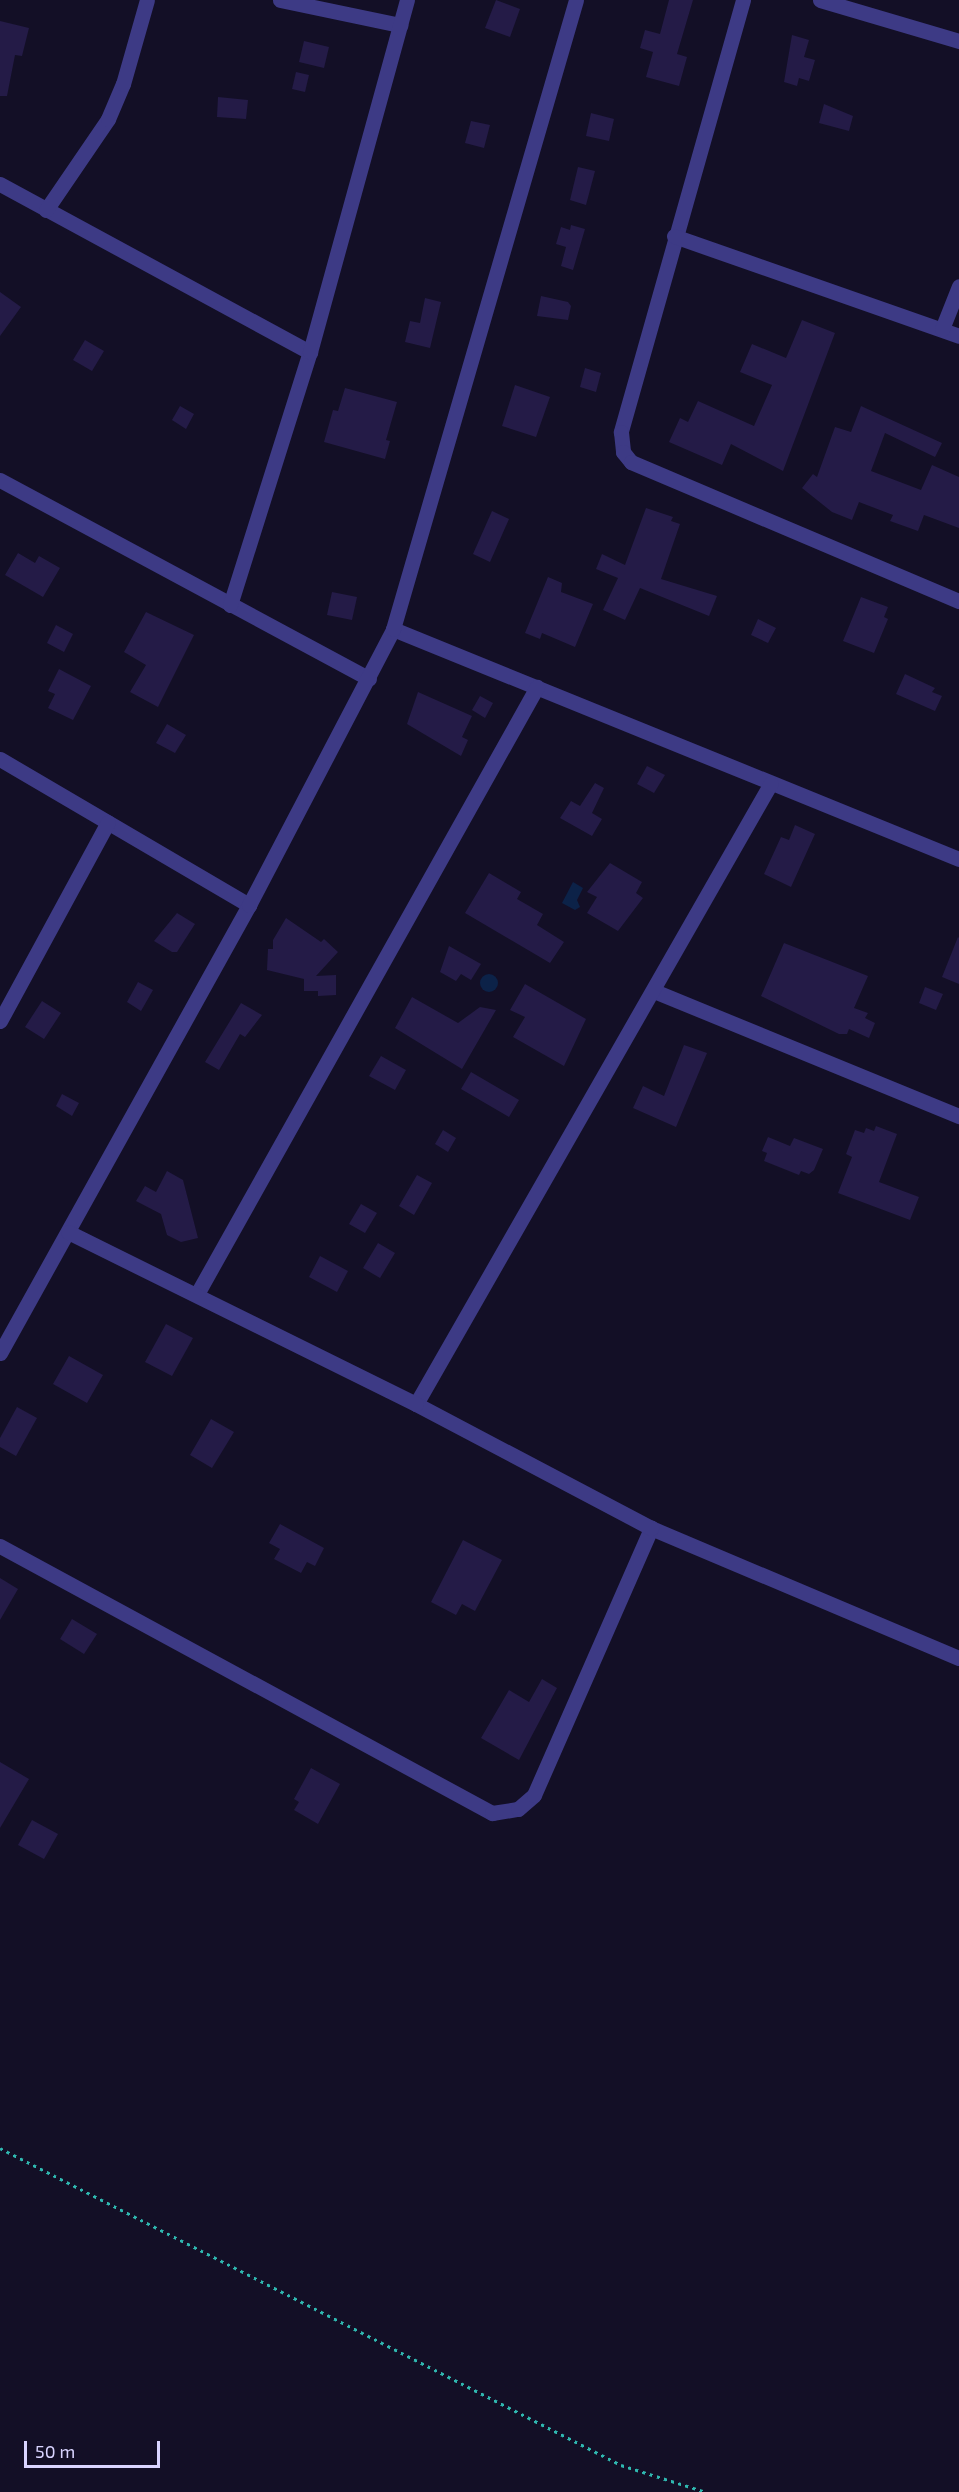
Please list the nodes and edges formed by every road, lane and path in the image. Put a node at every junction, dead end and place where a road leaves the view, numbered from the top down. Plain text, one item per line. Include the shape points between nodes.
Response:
1 (147, 0) edge
2 (280, 0) edge
3 (407, 0) edge
4 (576, 0) edge
5 (743, 0) edge
6 (820, 0) edge
7 (400, 25) junction
8 (959, 41) edge
9 (0, 184) edge
10 (46, 210) junction
11 (674, 236) junction
12 (959, 286) edge
13 (942, 329) junction
14 (959, 336) edge
15 (310, 352) junction
16 (0, 480) edge
17 (959, 601) edge
18 (230, 605) junction
19 (393, 629) junction
20 (369, 679) junction
21 (537, 687) junction
22 (0, 759) edge
23 (771, 783) junction
24 (108, 822) junction
25 (959, 859) edge
26 (249, 905) junction
27 (654, 992) junction
28 (0, 1021) edge
29 (959, 1116) edge
30 (68, 1232) junction
31 (197, 1294) junction
32 (0, 1353) edge
33 (416, 1404) junction
34 (651, 1528) junction
35 (0, 1546) edge
36 (959, 1658) edge
37 (0, 2148) edge
38 (706, 2492) edge

1 - 10 street via 123,84 108,119
2 - 7 street
3 - 7 street
4 - 19 street
5 - 11 street
6 - 8 street
7 - 15 street
9 - 10 street
10 - 15 street
11 - 13 street
11 - 17 street via 621,432 626,457
12 - 13 street
13 - 14 street
15 - 18 street
16 - 18 street
18 - 20 street
19 - 20 street
19 - 21 street
20 - 26 street
21 - 23 street
21 - 31 street
22 - 24 street
23 - 25 street
23 - 27 street
24 - 26 street
24 - 28 street
26 - 30 street
27 - 29 street
27 - 33 street
30 - 31 street
30 - 32 street
31 - 33 street
33 - 34 street
34 - 35 street via 534,1795 518,1809 492,1813
34 - 36 street
37 - 38 path via 621,2465

